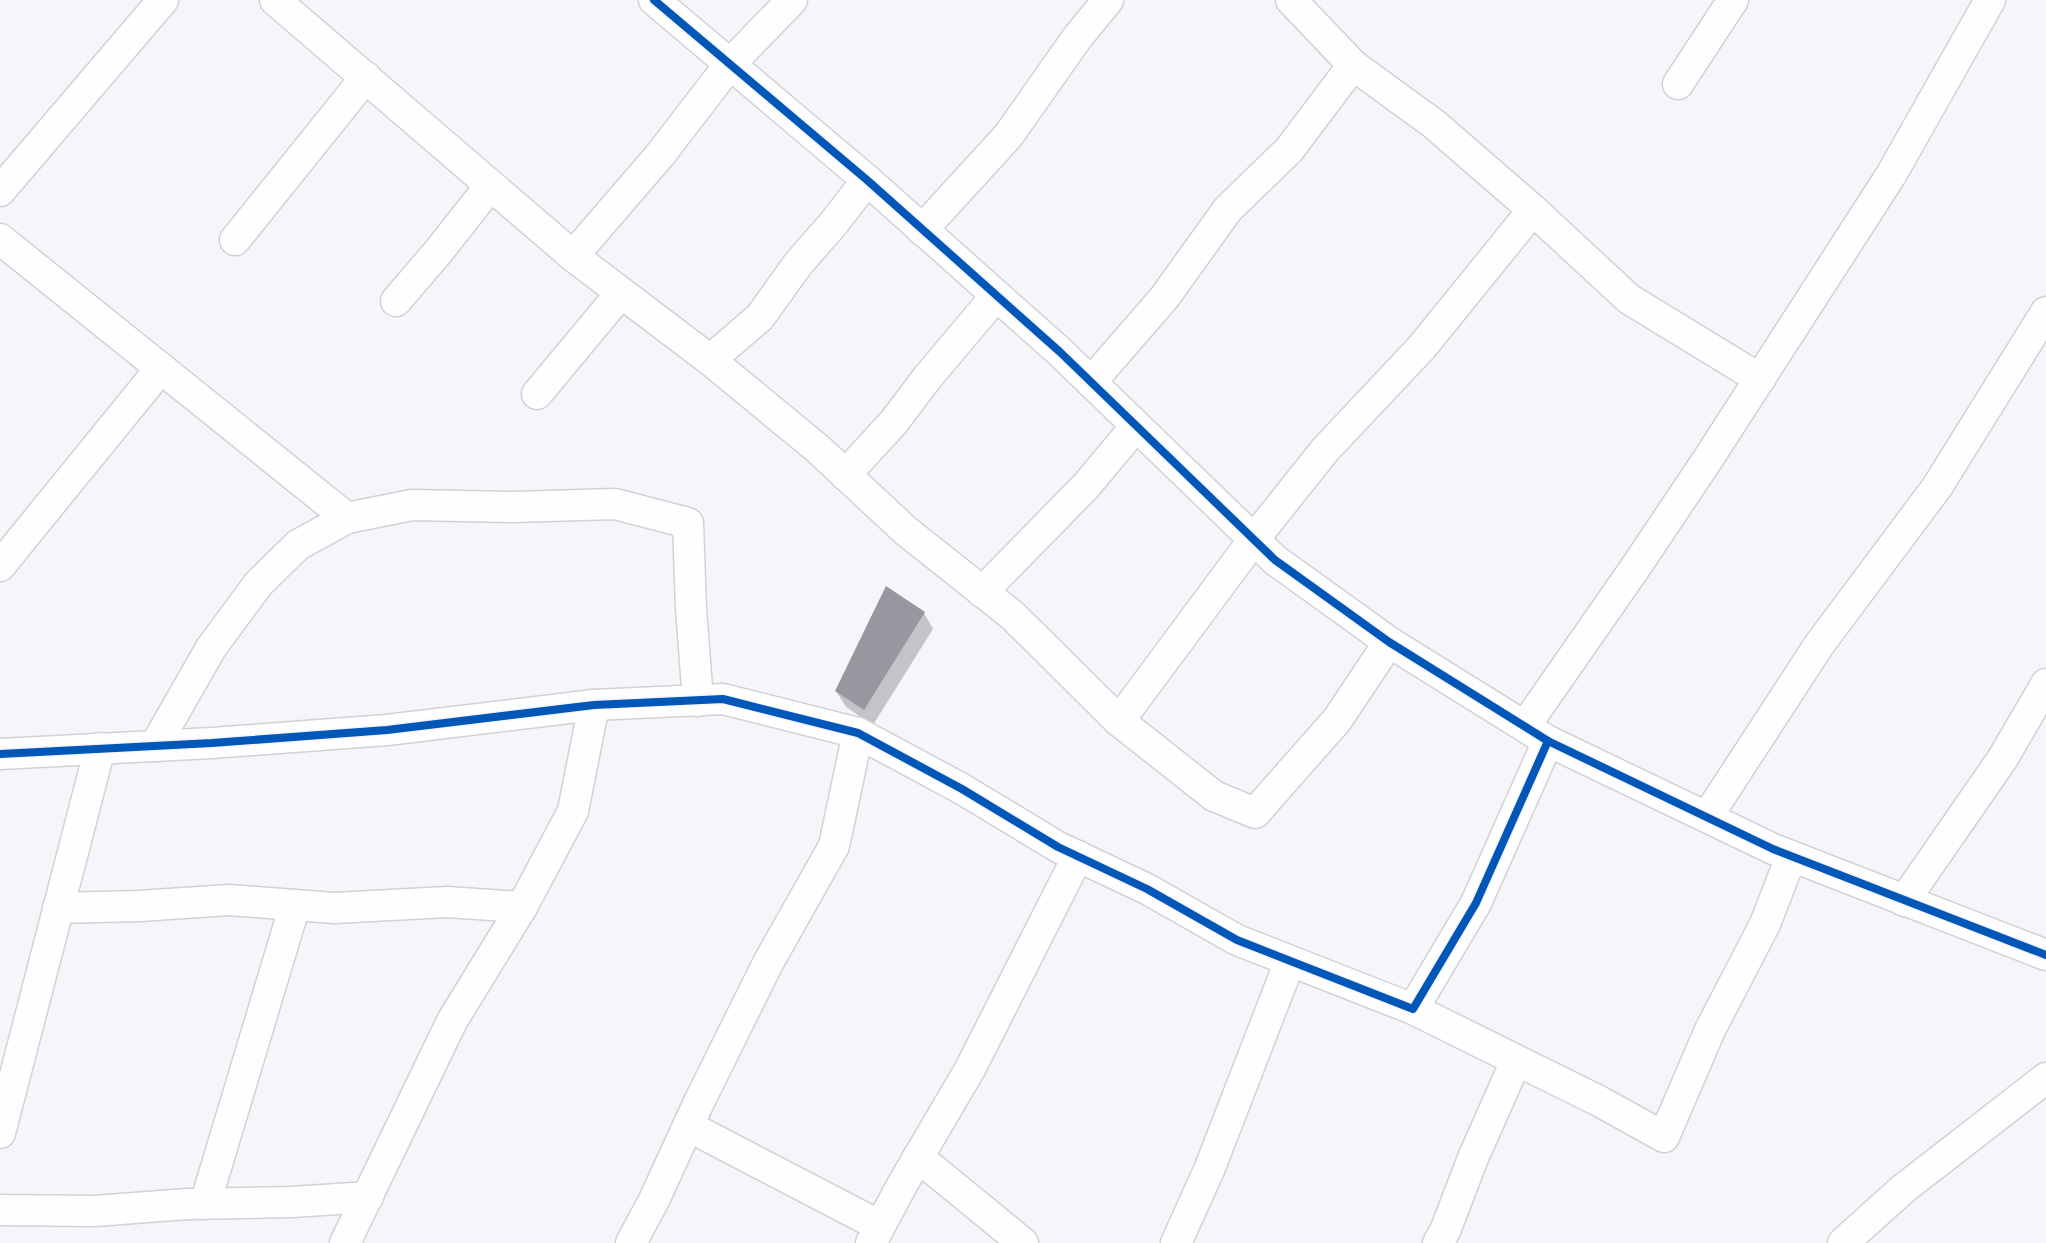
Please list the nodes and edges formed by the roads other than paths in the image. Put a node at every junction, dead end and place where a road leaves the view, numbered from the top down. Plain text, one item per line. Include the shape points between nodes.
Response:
1 (163, 0) edge
2 (275, 0) edge
3 (654, 0) edge
4 (792, 0) edge
5 (1108, 0) edge
6 (1291, 0) edge
7 (1733, 0) edge
8 (1990, 0) edge
9 (730, 64) junction
10 (1353, 65) junction
11 (366, 77) junction
12 (1677, 84) dead end
13 (867, 180) junction
14 (490, 186) junction
15 (0, 191) edge
16 (1533, 210) junction
17 (922, 230) junction
18 (0, 239) edge
19 (235, 240) dead end
20 (573, 256) junction
21 (621, 293) junction
22 (996, 296) junction
23 (396, 301) dead end
24 (2046, 312) edge
25 (710, 360) junction
26 (160, 368) junction
27 (1760, 379) junction
28 (1091, 382) junction
29 (537, 394) dead end
30 (1136, 426) junction
31 (845, 475) junction
32 (346, 518) junction
33 (1254, 539) junction
34 (0, 566) edge
35 (982, 592) junction
36 (1389, 642) junction
37 (2046, 684) edge
38 (698, 701) junction
39 (594, 705) junction
40 (1119, 721) junction
41 (858, 733) junction
42 (1537, 734) junction
43 (154, 746) junction
44 (100, 748) junction
45 (0, 754) edge
46 (1707, 817) junction
47 (1078, 856) junction
48 (1791, 857) junction
49 (1904, 901) junction
50 (295, 905) junction
51 (522, 907) junction
52 (58, 908) junction
53 (2046, 955) edge
54 (1290, 961) junction
55 (1413, 1009) junction
56 (1516, 1061) junction
57 (2046, 1078) edge
58 (688, 1126) junction
59 (0, 1133) edge
60 (918, 1157) junction
61 (368, 1197) junction
62 (205, 1204) junction
63 (0, 1210) edge
64 (875, 1234) edge
65 (345, 1243) edge
66 (631, 1243) edge
67 (1023, 1243) edge
68 (1176, 1243) edge
69 (1438, 1243) edge
70 (1843, 1243) edge

1 - 15 street
2 - 11 street
3 - 9 street
4 - 9 street
5 - 17 street via 1008,136
6 - 10 street
7 - 12 street
8 - 27 street via 1891,175
9 - 13 street
9 - 20 street via 660,155
10 - 16 street via 1434,124
10 - 28 street via 1289,150 1228,209 1164,298
11 - 14 street
11 - 19 street
13 - 17 street
13 - 25 street via 760,317
14 - 20 street
14 - 23 street
16 - 27 street via 1629,299
16 - 33 street via 1422,347 1325,450
17 - 22 street
18 - 26 street
20 - 21 street
21 - 25 street
21 - 29 street
22 - 28 street
22 - 31 street via 893,423
24 - 46 street via 1937,487 1819,645
25 - 31 street
26 - 32 street
26 - 34 street
27 - 42 street via 1642,558
28 - 30 street
30 - 33 street
30 - 35 street via 1086,486
31 - 35 street
32 - 38 street via 412,505 615,504 688,523
32 - 43 street via 298,545 259,583 211,648
33 - 36 street via 1275,560
33 - 40 street
35 - 40 street via 1012,615
36 - 40 street via 1337,720 1255,813 1214,796
36 - 42 street
37 - 49 street via 2003,758
38 - 39 street
38 - 41 street via 723,699
39 - 43 street via 387,730
39 - 51 street via 573,811
41 - 47 street
41 - 58 street via 834,846 768,963
42 - 46 street
42 - 55 street via 1476,903
43 - 44 street
44 - 45 street
44 - 52 street
46 - 48 street
47 - 54 street via 1237,940
47 - 60 street via 970,1069
48 - 49 street
48 - 56 street via 1765,924 1710,1030 1664,1137
49 - 53 street
50 - 51 street via 334,908 447,902
50 - 52 street via 229,900
50 - 62 street
51 - 61 street via 452,1021
52 - 59 street
54 - 55 street
54 - 68 street via 1232,1115
55 - 56 street
56 - 69 street
57 - 70 street via 1903,1189
58 - 64 street
58 - 66 street
60 - 64 street
60 - 67 street
61 - 62 street
61 - 65 street
62 - 63 street via 94,1211

